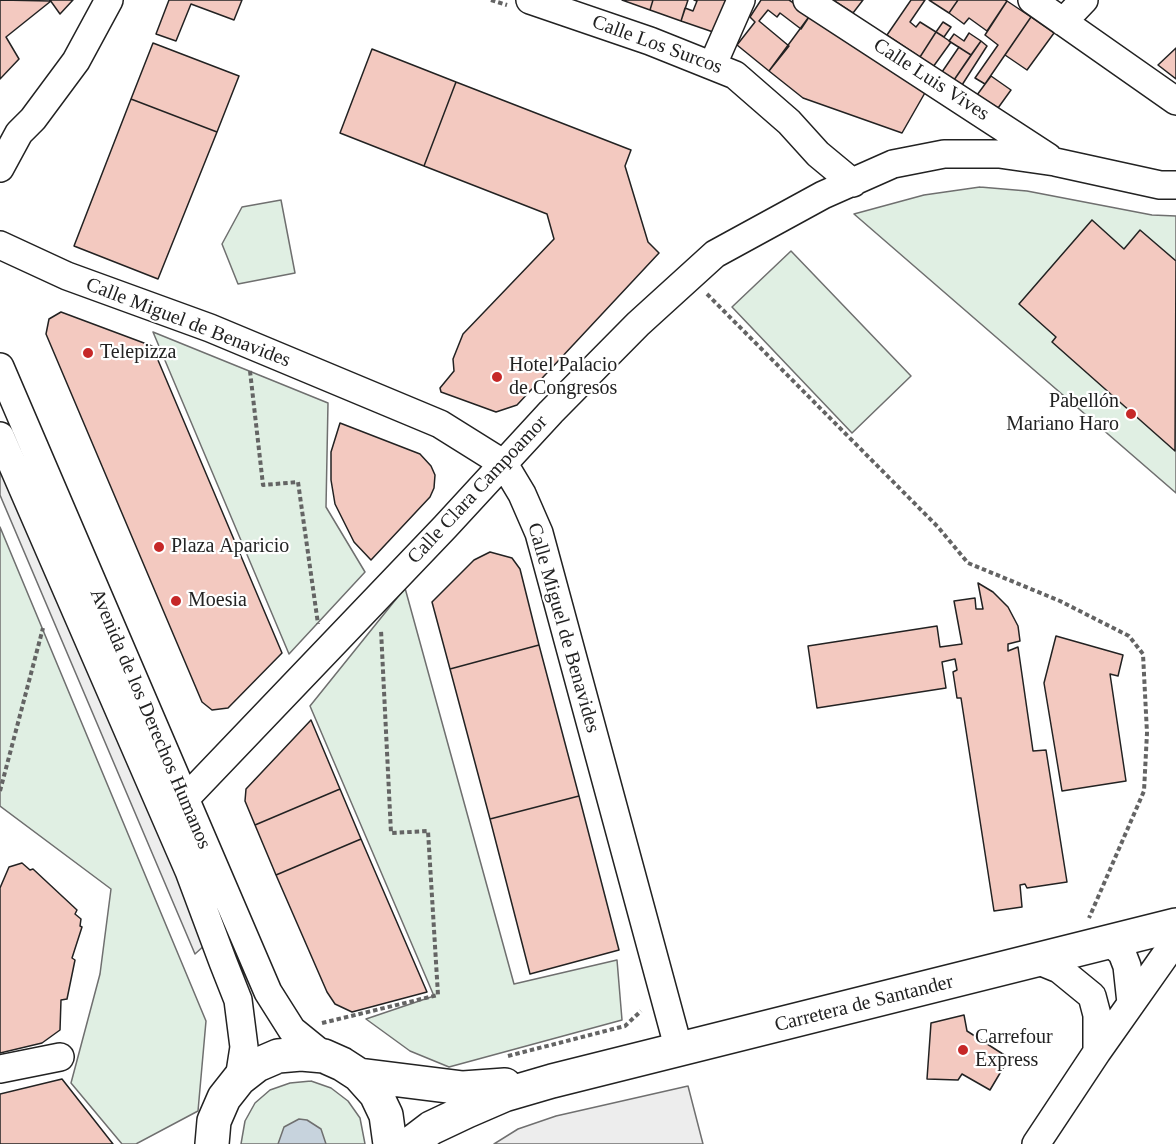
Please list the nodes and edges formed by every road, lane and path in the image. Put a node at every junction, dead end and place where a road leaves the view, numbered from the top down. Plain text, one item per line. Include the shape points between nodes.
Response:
1 (109, 0) edge
2 (491, 0) edge
3 (741, 0) edge
4 (807, 0) edge
5 (1032, 0) edge
6 (1084, 0) edge
7 (520, 3) edge
8 (1064, 22) junction
9 (713, 64) junction
10 (1176, 101) edge
11 (9, 136) edge
12 (1055, 162) junction
13 (0, 168) edge
14 (853, 183) junction
15 (1176, 185) edge
16 (0, 245) edge
17 (689, 277) junction
18 (247, 344) junction
19 (0, 367) edge
20 (0, 436) edge
21 (504, 464) junction
22 (380, 595) junction
23 (43, 628) dead end
24 (322, 654) junction
25 (0, 791) edge
26 (184, 799) junction
27 (1176, 925) edge
28 (1176, 940) edge
29 (1110, 942) junction
30 (1075, 951) junction
31 (1037, 960) junction
32 (1131, 1003) junction
33 (642, 1006) dead end
34 (292, 1030) junction
35 (679, 1050) junction
36 (1097, 1052) junction
37 (324, 1056) junction
38 (60, 1057) dead end
39 (498, 1058) dead end
40 (0, 1069) edge
41 (359, 1076) junction
42 (239, 1079) junction
43 (552, 1081) junction
44 (213, 1132) edge
45 (192, 1144) edge
46 (390, 1144) edge
47 (410, 1144) edge
48 (1036, 1144) edge

1 - 11 street via 76,61 33,119
2 - 7 path
3 - 9 street
4 - 12 street, Calle Luis Vives
5 - 8 street
6 - 8 street
7 - 9 street, Calle Los Surcos
8 - 10 street
9 - 14 street, Calle Los Surcos via 735,75
11 - 13 street
12 - 14 street, Calle Clara Campoamor via 999,154 944,154 893,164
12 - 15 street, Calle Clara Campoamor
14 - 17 street, Calle Clara Campoamor via 765,225 715,254
16 - 18 street, Calle Miguel de Benavides via 67,276
17 - 21 street, Calle Clara Campoamor via 630,332
17 - 30 path via 938,527 968,563 1060,601 1129,636 1143,654 1148,733 1144,791
18 - 21 street, Calle Miguel de Benavides via 440,424
18 - 24 path via 263,485 298,482
19 - 26 street, Avenida de los Derechos Humanos
20 - 42 street, Avenida de los Derechos Humanos via 184,860 224,962 238,1000 244,1047
21 - 22 street, Calle Clara Campoamor
21 - 35 street, Calle Miguel de Benavides via 539,533
22 - 24 street, Calle Clara Campoamor
22 - 34 path via 391,833 429,831 438,995
23 - 25 path
24 - 26 street, Calle Clara Campoamor
26 - 34 street, Avenida de los Derechos Humanos via 268,992
27 - 29 highway, Carretera de Santander
28 - 32 street
29 - 30 highway, Carretera de Santander
29 - 32 street via 1122,953
30 - 31 highway, Carretera de Santander
31 - 35 highway, Carretera de Santander
31 - 36 street via 1059,969 1092,996 1097,1015
32 - 36 street
33 - 39 path via 640,1014 625,1026
34 - 37 street, Avenida de los Derechos Humanos
35 - 43 highway, Carretera de Santander
36 - 48 street
37 - 41 highway
37 - 42 highway via 278,1056
38 - 40 street
41 - 43 highway via 463,1088
41 - 46 highway via 376,1094 386,1115
42 - 44 highway via 224,1098
43 - 47 highway via 467,1111 431,1128
44 - 45 highway

